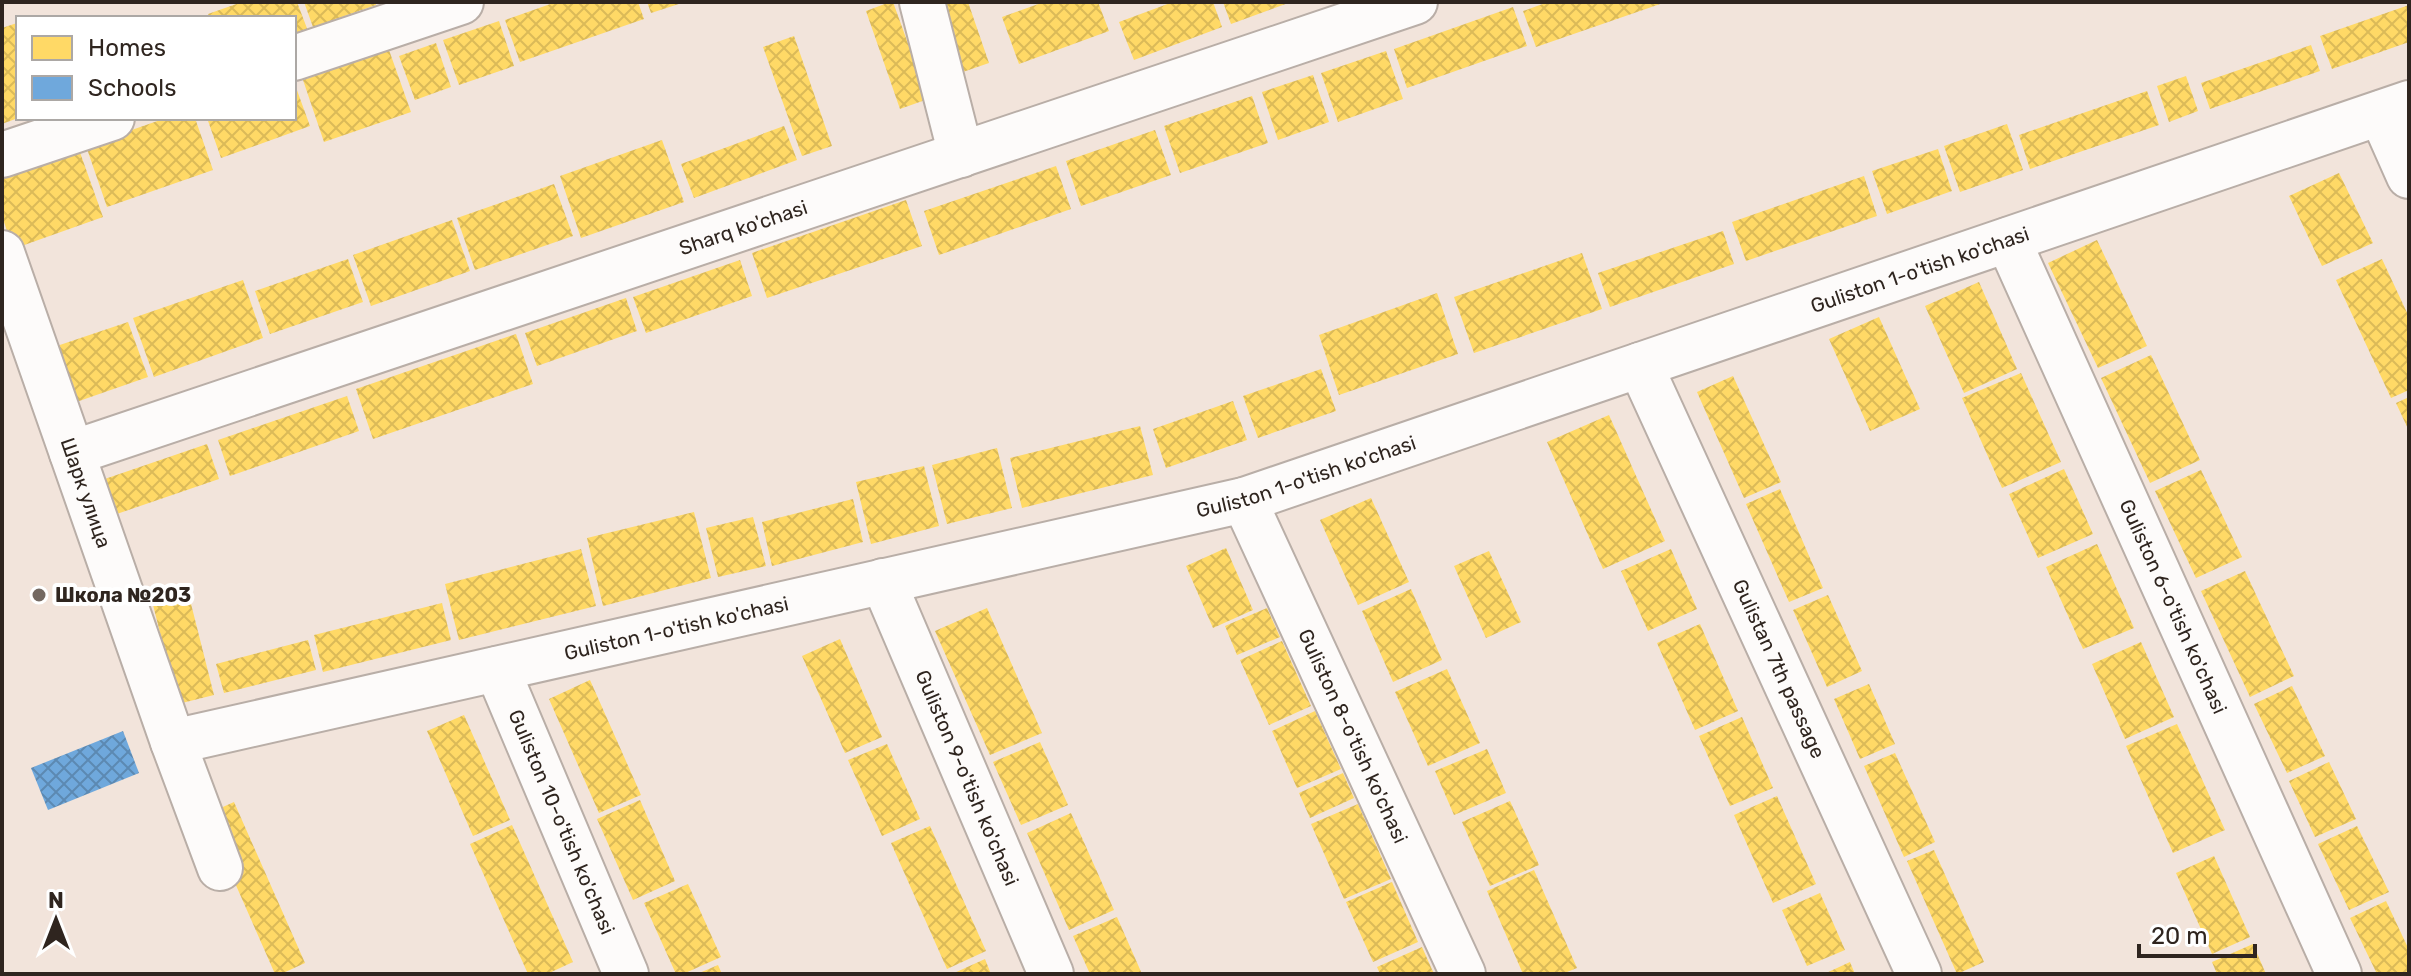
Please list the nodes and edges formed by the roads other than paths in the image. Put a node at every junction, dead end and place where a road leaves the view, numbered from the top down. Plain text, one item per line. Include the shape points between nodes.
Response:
1 (461, 2) edge
2 (922, 2) edge
3 (1415, 2) edge
4 (296, 57) edge
5 (2395, 108) edge
6 (106, 120) edge
7 (2, 155) edge
8 (961, 155) junction
9 (2409, 176) edge
10 (2008, 240) junction
11 (2, 253) edge
12 (1640, 365) junction
13 (72, 453) junction
14 (1244, 500) junction
15 (883, 581) junction
16 (497, 669) junction
17 (173, 742) junction
18 (220, 868) dead end
19 (626, 974) edge
20 (1051, 974) edge
21 (1463, 974) edge
22 (1919, 974) edge
23 (2339, 974) edge

1 - 4 street
2 - 8 street
3 - 8 street, Sharq ko'chasi
5 - 9 street
5 - 10 street, Guliston 1-o'tish ko'chasi
6 - 7 street
8 - 13 street, Sharq ko'chasi
10 - 12 street, Guliston 1-o'tish ko'chasi
10 - 23 street, Guliston 6-o'tish ko'chasi
11 - 13 street, Шарк улица
12 - 14 street, Guliston 1-o'tish ko'chasi
12 - 22 street, Gulistan 7th passage
13 - 17 street, Шарк улица
14 - 15 street, Guliston 1-o'tish ko'chasi
14 - 21 street, Guliston 8-o'tish ko'chasi
15 - 16 street, Guliston 1-o'tish ko'chasi
15 - 20 street, Guliston 9-o'tish ko'chasi
16 - 17 street, Guliston 1-o'tish ko'chasi
16 - 19 street, Guliston 10-o'tish ko'chasi
17 - 18 street, Шарк улица

